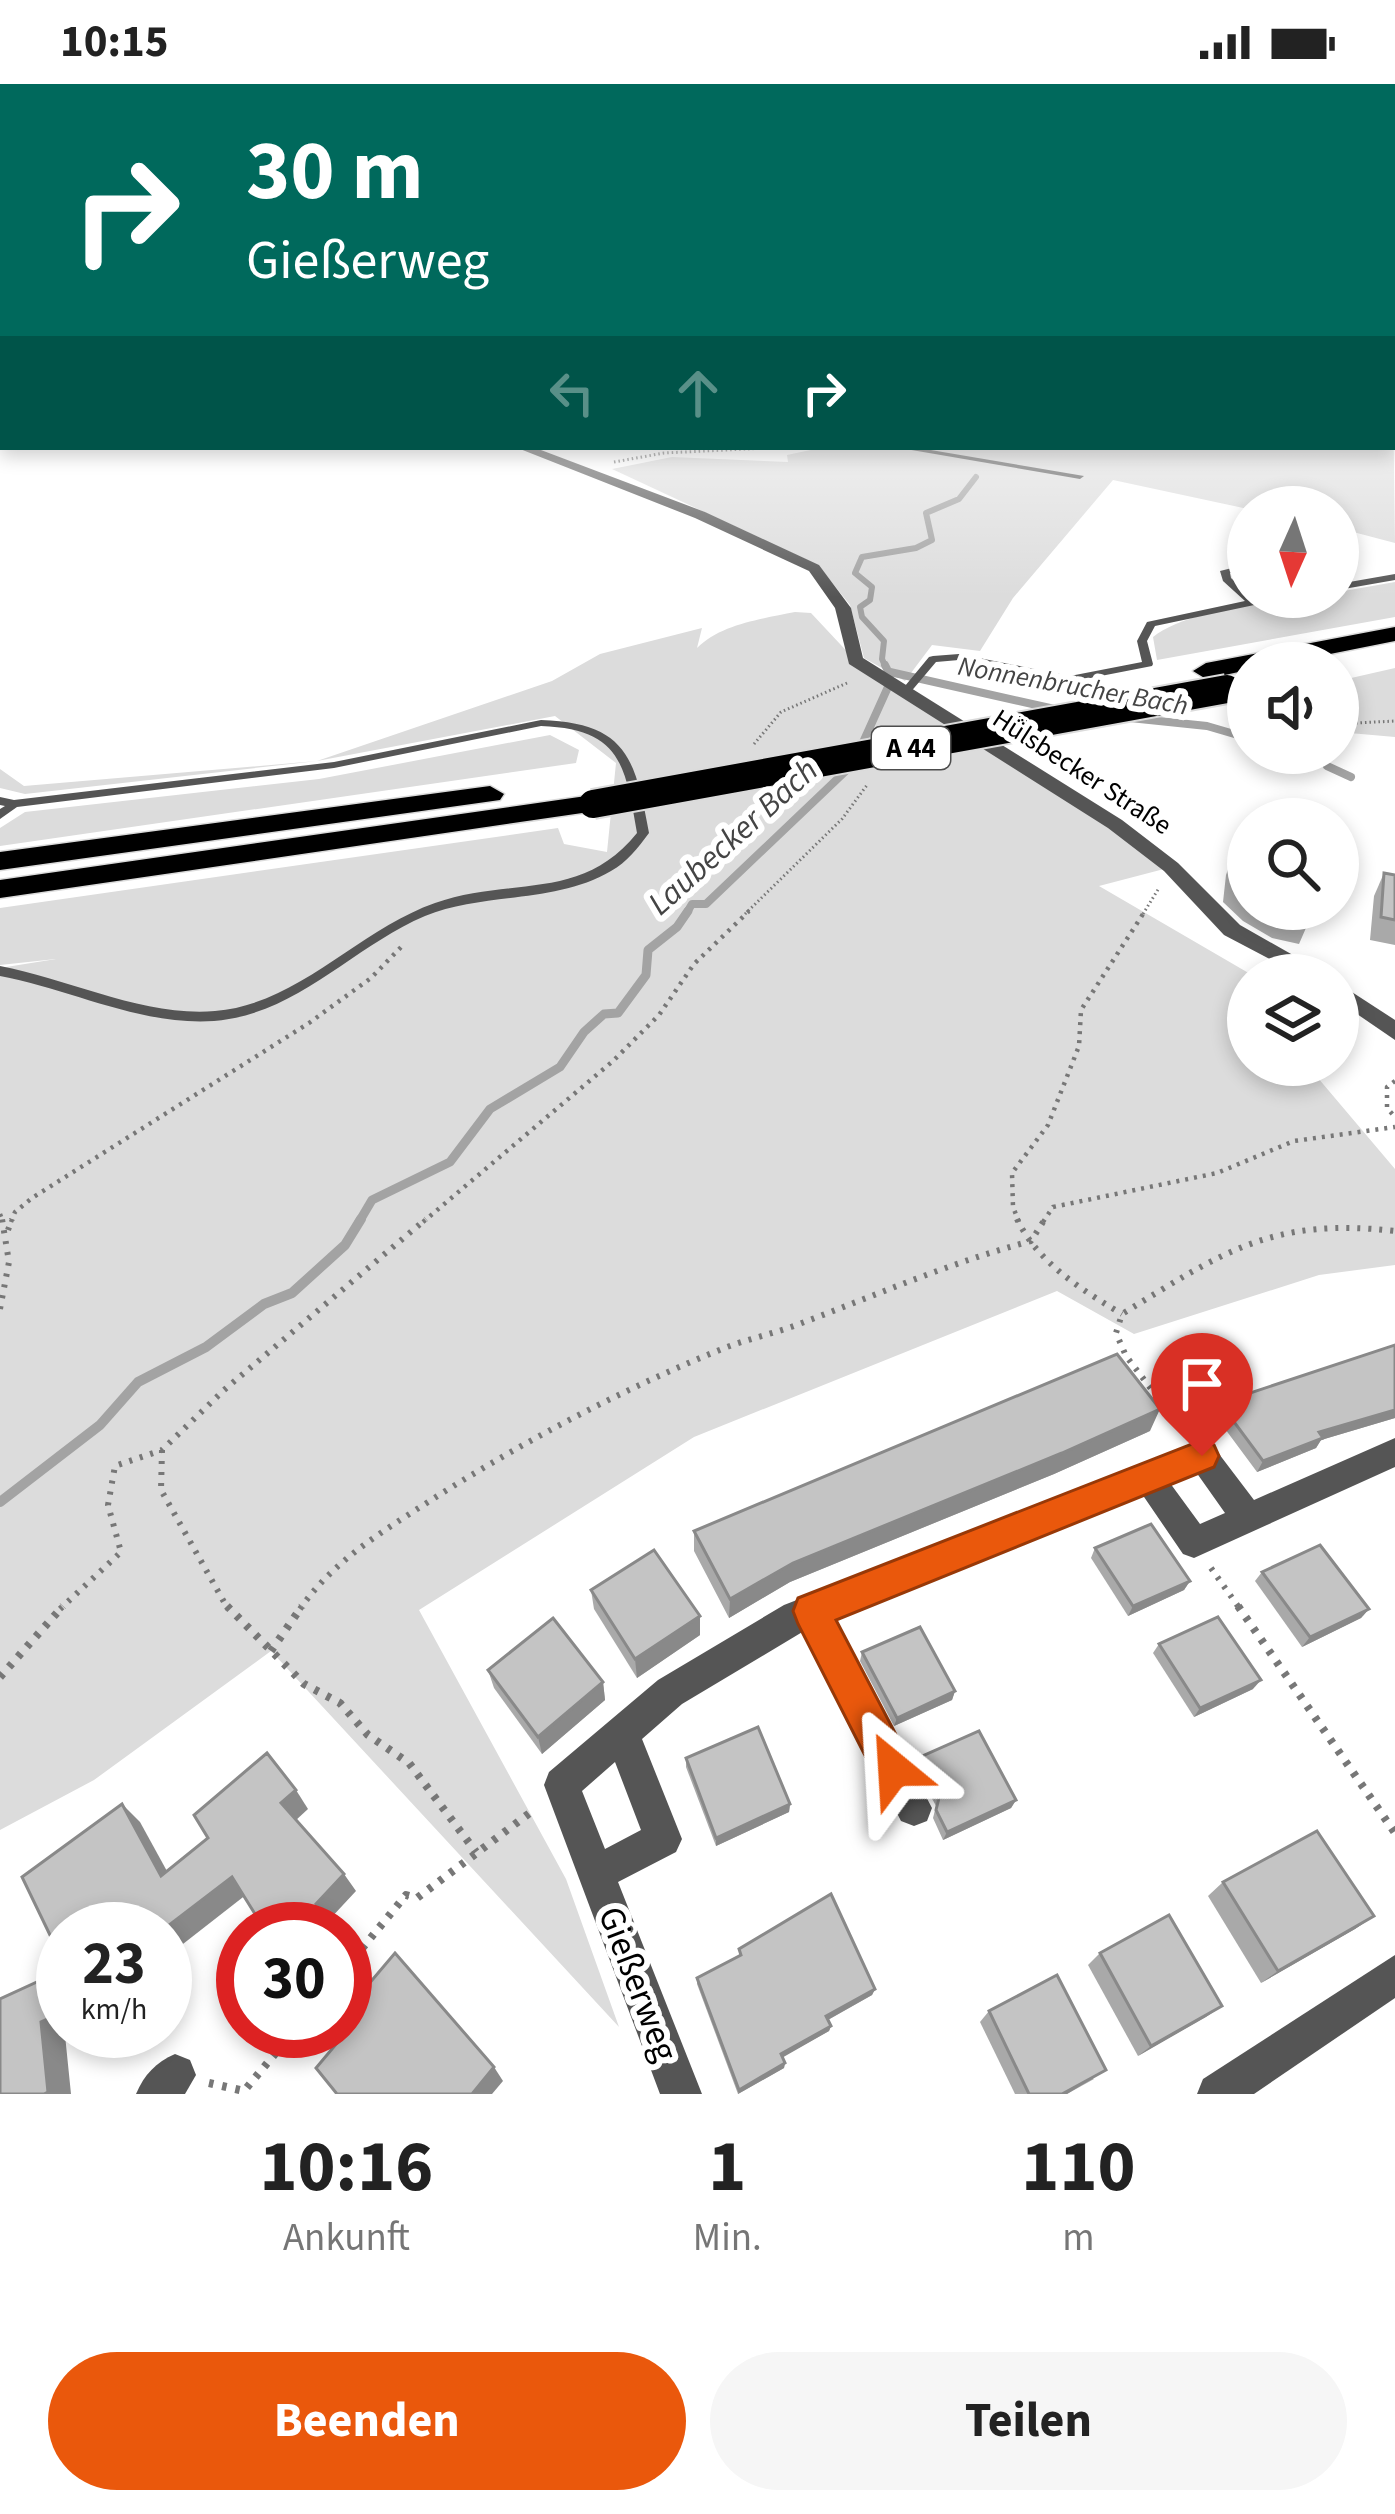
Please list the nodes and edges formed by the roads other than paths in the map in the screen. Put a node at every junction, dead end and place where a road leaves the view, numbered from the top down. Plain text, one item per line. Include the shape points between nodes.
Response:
1 (529, 450) edge
2 (917, 450) edge
3 (1080, 476) dead end
4 (1395, 577) edge
5 (1359, 583) edge
6 (1227, 606) edge
7 (1395, 634) edge
8 (1359, 644) edge
9 (1395, 653) edge
10 (1359, 661) edge
11 (1227, 682) edge
12 (913, 684) junction
13 (588, 792) junction
14 (7, 803) edge
15 (0, 814) edge
16 (0, 861) edge
17 (0, 889) edge
18 (1278, 954) edge
19 (0, 971) edge
20 (1359, 1005) edge
21 (1395, 1032) edge
22 (1395, 1452) edge
23 (1148, 1478) junction
24 (1248, 1518) junction
25 (812, 1611) junction
26 (622, 1733) junction
27 (914, 1808) dead end
28 (596, 1874) junction
29 (1391, 1986) edge
30 (681, 2094) edge
31 (1218, 2094) edge

1 - 12 street, Hülsbecker Straße via 814,568 843,608 855,660
2 - 3 lane
4 - 5 lane
6 - 12 lane via 1145,627 1148,664 1070,680 933,659
7 - 8 highway, A 44
9 - 10 highway
11 - 13 highway, A 44, bridge
12 - 18 street, Hülsbecker Straße via 1171,867 1232,929
13 - 16 highway, A 44
13 - 17 highway, A 44
14 - 15 lane
14 - 19 lane via 334,765 541,723 590,726 610,738 636,790 643,832 632,853 588,878 422,913 280,999 219,1016 160,1012
20 - 21 street
22 - 24 street
23 - 24 street via 1202,1456
23 - 24 street via 1194,1544
23 - 25 street
25 - 26 street via 670,1692
25 - 27 street
26 - 28 street, Gießerweg via 562,1785
26 - 28 street, Gießerweg via 663,1840
28 - 30 street, Gießerweg
29 - 31 street

